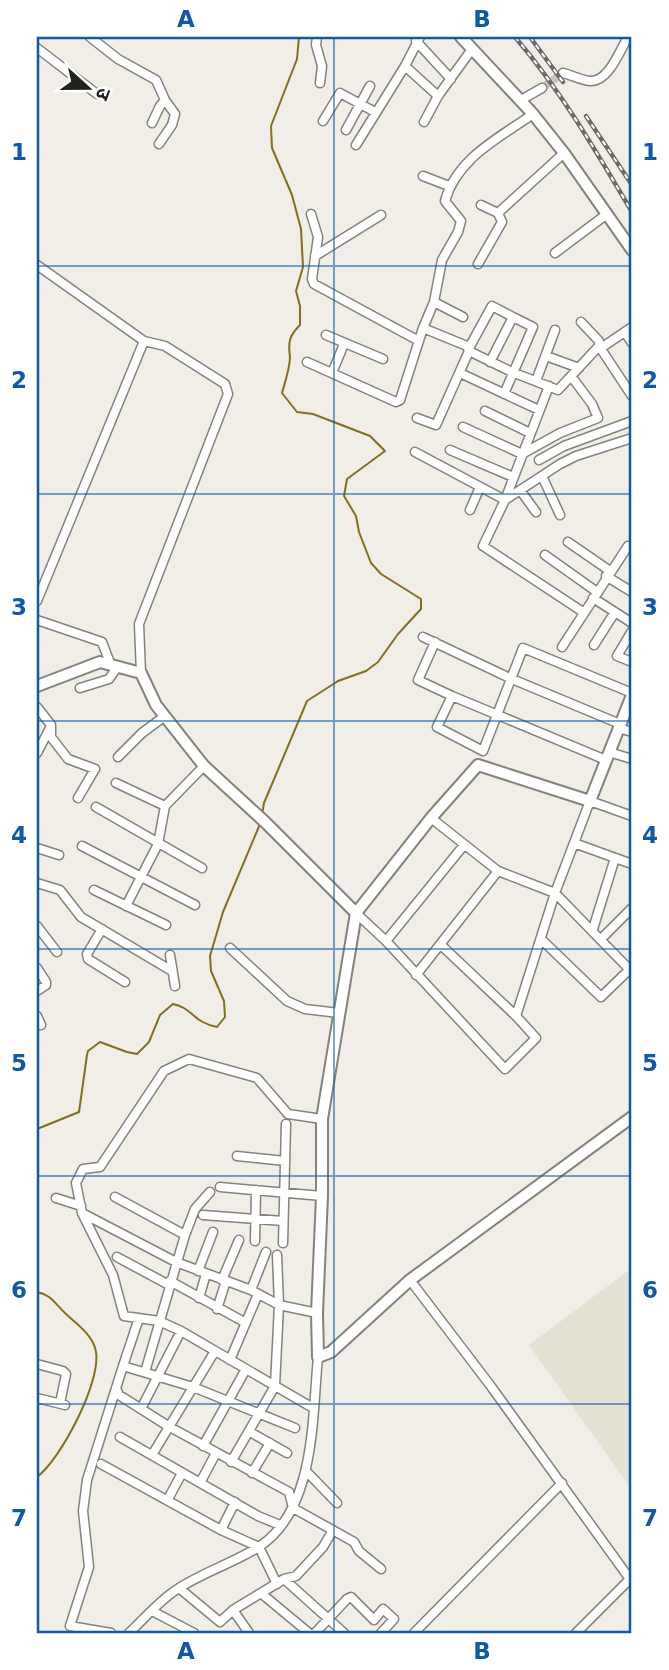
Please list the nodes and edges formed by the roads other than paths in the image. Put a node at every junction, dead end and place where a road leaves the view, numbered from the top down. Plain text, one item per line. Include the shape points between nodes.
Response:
1 (90, 37) edge
2 (317, 37) edge
3 (461, 37) edge
4 (628, 37) edge
5 (418, 39) edge
6 (37, 48) edge
7 (472, 49) junction
8 (405, 66) junction
9 (563, 73) dead end
10 (451, 79) junction
11 (320, 83) dead end
12 (370, 86) dead end
13 (542, 88) tunnel mouth
14 (97, 94) dead end
15 (439, 96) junction
16 (165, 100) junction
17 (521, 100) junction
18 (360, 104) junction
19 (375, 113) junction
20 (533, 114) junction
21 (323, 121) dead end
22 (424, 122) dead end
23 (152, 123) dead end
24 (346, 130) dead end
25 (159, 144) dead end
26 (356, 145) dead end
27 (564, 153) junction
28 (423, 176) dead end
29 (449, 186) junction
30 (481, 205) dead end
31 (499, 213) junction
32 (312, 214) dead end
33 (607, 214) junction
34 (381, 215) dead end
35 (632, 250) edge
36 (555, 253) dead end
37 (315, 256) junction
38 (478, 264) dead end
39 (37, 265) edge
40 (434, 302) junction
41 (463, 317) dead end
42 (513, 317) junction
43 (581, 322) dead end
44 (423, 328) junction
45 (555, 330) dead end
46 (629, 330) edge
47 (326, 335) dead end
48 (144, 341) junction
49 (419, 341) junction
50 (632, 343) edge
51 (344, 344) junction
52 (600, 347) junction
53 (469, 350) junction
54 (546, 356) junction
55 (383, 359) dead end
56 (307, 362) dead end
57 (490, 362) junction
58 (579, 368) junction
59 (512, 372) junction
60 (332, 373) junction
61 (460, 373) junction
62 (571, 376) junction
63 (536, 381) junction
64 (550, 386) junction
65 (503, 394) junction
66 (632, 396) edge
67 (540, 410) junction
68 (485, 411) dead end
69 (417, 418) dead end
70 (632, 421) edge
71 (463, 427) dead end
72 (530, 433) junction
73 (632, 438) edge
74 (450, 450) dead end
75 (415, 452) dead end
76 (522, 454) junction
77 (539, 460) dead end
78 (541, 476) junction
79 (513, 477) junction
80 (480, 487) junction
81 (520, 490) junction
82 (505, 500) junction
83 (470, 510) dead end
84 (536, 512) dead end
85 (559, 515) dead end
86 (568, 542) dead end
87 (628, 546) dead end
88 (545, 555) dead end
89 (622, 556) junction
90 (632, 562) edge
91 (608, 574) junction
92 (632, 592) edge
93 (595, 595) junction
94 (37, 601) edge
95 (583, 612) junction
96 (615, 612) junction
97 (37, 620) edge
98 (632, 623) edge
99 (632, 631) edge
100 (423, 637) dead end
101 (435, 642) junction
102 (594, 645) dead end
103 (562, 647) dead end
104 (632, 662) edge
105 (114, 664) junction
106 (141, 673) junction
107 (512, 679) junction
108 (37, 686) edge
109 (80, 688) dead end
110 (632, 694) edge
111 (452, 696) junction
112 (37, 709) edge
113 (497, 715) junction
114 (165, 716) junction
115 (51, 725) junction
116 (619, 726) junction
117 (632, 732) edge
118 (37, 753) edge
119 (607, 756) junction
120 (118, 757) dead end
121 (632, 759) edge
122 (204, 766) junction
123 (116, 783) dead end
124 (78, 798) dead end
125 (590, 801) junction
126 (165, 806) junction
127 (96, 807) dead end
128 (632, 816) edge
129 (431, 818) junction
130 (574, 843) junction
131 (158, 844) junction
132 (464, 845) junction
133 (82, 846) dead end
134 (37, 848) edge
135 (59, 855) dead end
136 (615, 858) junction
137 (632, 864) edge
138 (202, 867) dead end
139 (498, 872) junction
140 (140, 876) junction
141 (37, 883) edge
142 (94, 890) dead end
143 (555, 893) junction
144 (195, 905) dead end
145 (126, 906) junction
146 (632, 908) edge
147 (356, 913) junction
148 (166, 925) dead end
149 (37, 926) edge
150 (102, 929) junction
151 (593, 929) junction
152 (541, 939) junction
153 (601, 939) junction
154 (387, 941) junction
155 (441, 945) junction
156 (230, 948) dead end
157 (57, 952) dead end
158 (170, 955) dead end
159 (37, 968) edge
160 (631, 969) edge
161 (172, 971) junction
162 (416, 975) junction
163 (125, 982) dead end
164 (175, 986) dead end
165 (37, 991) edge
166 (339, 1013) junction
167 (516, 1016) junction
168 (632, 1117) edge
169 (322, 1118) junction
170 (286, 1124) dead end
171 (237, 1156) dead end
172 (285, 1161) junction
173 (220, 1187) dead end
174 (256, 1190) junction
175 (211, 1192) dead end
176 (284, 1192) junction
177 (322, 1196) junction
178 (115, 1197) dead end
179 (56, 1198) dead end
180 (82, 1210) junction
181 (203, 1215) dead end
182 (255, 1219) junction
183 (284, 1221) junction
184 (213, 1231) dead end
185 (185, 1235) junction
186 (239, 1240) dead end
187 (255, 1241) dead end
188 (283, 1243) dead end
189 (266, 1252) dead end
190 (277, 1255) dead end
191 (117, 1257) dead end
192 (176, 1262) junction
193 (202, 1272) junction
194 (224, 1280) junction
195 (410, 1280) junction
196 (170, 1283) junction
197 (254, 1292) junction
198 (198, 1298) junction
199 (279, 1305) junction
200 (217, 1309) junction
201 (317, 1313) junction
202 (139, 1318) junction
203 (159, 1321) junction
204 (246, 1323) junction
205 (181, 1331) junction
206 (153, 1343) junction
207 (215, 1351) junction
208 (170, 1352) junction
209 (318, 1357) junction
210 (230, 1360) junction
211 (37, 1364) edge
212 (123, 1366) junction
213 (246, 1369) junction
214 (145, 1373) junction
215 (157, 1376) junction
216 (275, 1386) junction
217 (193, 1387) junction
218 (116, 1388) junction
219 (37, 1398) edge
220 (227, 1401) junction
221 (142, 1405) dead end
222 (313, 1408) junction
223 (261, 1413) junction
224 (168, 1426) junction
225 (295, 1428) dead end
226 (250, 1432) junction
227 (120, 1437) dead end
228 (270, 1443) junction
229 (203, 1446) junction
230 (216, 1453) junction
231 (287, 1453) dead end
232 (152, 1455) junction
233 (231, 1462) junction
234 (101, 1464) dead end
235 (182, 1473) junction
236 (252, 1473) junction
237 (309, 1474) junction
238 (200, 1483) junction
239 (302, 1483) junction
240 (562, 1483) junction
241 (289, 1492) junction
242 (168, 1499) junction
243 (236, 1502) junction
244 (337, 1503) dead end
245 (293, 1508) junction
246 (280, 1525) junction
247 (333, 1530) junction
248 (221, 1531) junction
249 (259, 1547) junction
250 (381, 1569) dead end
251 (631, 1580) edge
252 (280, 1582) junction
253 (179, 1588) junction
254 (262, 1594) junction
255 (233, 1610) junction
256 (152, 1611) junction
257 (328, 1618) junction
258 (68, 1629) edge
259 (100, 1633) edge
260 (111, 1633) edge
261 (129, 1633) edge
262 (194, 1633) edge
263 (249, 1633) edge
264 (309, 1633) edge
265 (315, 1633) edge
266 (344, 1633) edge
267 (381, 1633) edge
268 (414, 1633) edge
269 (576, 1633) edge

1 - 16 street via 156,80
2 - 11 street
3 - 7 street
4 - 9 street via 600,79
5 - 8 street
5 - 10 street
6 - 14 street
7 - 10 street
7 - 17 street
8 - 15 street
8 - 19 street
10 - 15 street
12 - 18 street
13 - 17 street
15 - 22 street
16 - 23 street
16 - 25 street via 175,119
17 - 20 street
18 - 19 street
18 - 21 street via 340,93
18 - 24 street
19 - 26 street
20 - 27 street
20 - 29 street via 468,160
27 - 31 street
27 - 33 street
28 - 29 street
29 - 40 street via 445,201 461,221 442,260
30 - 31 street
31 - 38 street via 502,222
32 - 37 street via 318,232
33 - 35 street
33 - 36 street
34 - 37 street
37 - 49 street via 314,284
39 - 48 street
40 - 41 street
40 - 44 street
42 - 53 street via 492,306
42 - 57 street
42 - 59 street via 533,327
43 - 52 street
44 - 49 street
44 - 53 street
45 - 54 street
46 - 50 street
46 - 52 street
47 - 51 street
48 - 94 street
48 - 106 street via 165,346 225,384 228,394 139,624
49 - 60 street via 398,401
51 - 55 street
51 - 60 street
52 - 58 street
52 - 66 street
53 - 57 street
53 - 61 street
54 - 58 street
54 - 63 street
56 - 60 street
57 - 59 street
58 - 62 street
59 - 63 street
59 - 65 street
61 - 65 street
61 - 69 street via 436,425
62 - 64 street via 558,390
62 - 76 street via 599,417
63 - 64 street
64 - 67 street
65 - 67 street
67 - 72 street
68 - 72 street
70 - 77 street
71 - 76 street
72 - 76 street
73 - 78 street via 576,456
74 - 79 street
75 - 80 street
76 - 79 street
78 - 81 street
78 - 85 street
79 - 82 street
80 - 82 street
80 - 83 street
81 - 82 street
81 - 84 street
82 - 95 street via 482,545
86 - 91 street
87 - 89 street
88 - 93 street
89 - 90 street
89 - 91 street
91 - 92 street
91 - 93 street
93 - 95 street
93 - 96 street
95 - 103 street
96 - 98 street
96 - 102 street
97 - 105 street via 102,642
99 - 104 street via 617,656
100 - 101 street
101 - 107 street
101 - 111 street via 418,680
105 - 106 street
105 - 108 street via 92,664
105 - 109 street via 109,679
106 - 114 street
107 - 110 street via 523,648
107 - 113 street
107 - 116 street
110 - 116 street
111 - 113 street
111 - 113 street via 437,727 482,751
112 - 115 street
113 - 119 street
114 - 120 street
114 - 122 street
115 - 118 street
115 - 124 street via 51,737 68,760 95,769
116 - 117 street
116 - 119 street
119 - 121 street
119 - 125 street
122 - 126 street
122 - 147 street
123 - 126 street
125 - 128 street
125 - 129 street via 478,765
125 - 130 street
126 - 131 street
127 - 131 street
129 - 132 street
129 - 147 street
130 - 136 street
130 - 143 street
131 - 138 street
131 - 140 street
132 - 139 street
132 - 154 street
133 - 140 street
134 - 135 street
136 - 137 street
136 - 151 street
139 - 143 street
139 - 155 street
140 - 144 street
140 - 145 street
141 - 150 street via 60,890 82,917
142 - 145 street
143 - 151 street
143 - 152 street
145 - 148 street
146 - 153 street
147 - 154 street
147 - 166 street
149 - 157 street
150 - 161 street
150 - 163 street via 88,959
151 - 153 street
152 - 160 street via 601,997
152 - 167 street
153 - 160 street
154 - 162 street
155 - 162 street
155 - 167 street
156 - 166 street via 287,1002
158 - 161 street
159 - 165 street via 46,982
161 - 164 street
162 - 167 street via 505,1069 536,1038
166 - 169 street
168 - 195 street
169 - 177 street
169 - 180 street via 288,1114 257,1078 189,1059 164,1072 100,1167 83,1169 76,1183
170 - 172 street
171 - 172 street
172 - 176 street
173 - 174 street
174 - 176 street
174 - 182 street
175 - 185 street via 195,1209
176 - 177 street
176 - 183 street
177 - 201 street
178 - 185 street
179 - 180 street
180 - 192 street
180 - 202 street via 114,1275 124,1316
181 - 182 street
182 - 183 street
182 - 187 street
183 - 188 street
184 - 193 street
185 - 192 street
186 - 194 street
189 - 197 street
190 - 199 street
191 - 196 street
192 - 193 street
192 - 196 street
193 - 194 street
193 - 198 street
194 - 197 street
194 - 200 street
195 - 209 street via 331,1352
195 - 240 street
196 - 198 street
196 - 203 street
197 - 199 street
197 - 204 street
198 - 200 street
199 - 201 street
199 - 216 street
200 - 204 street
201 - 209 street
202 - 203 street
202 - 212 street
203 - 205 street
203 - 206 street
204 - 210 street
205 - 207 street
205 - 208 street
206 - 208 street
206 - 214 street
207 - 210 street
207 - 217 street
208 - 215 street
209 - 222 street
210 - 213 street
211 - 219 street via 66,1374 63,1404
212 - 214 street
212 - 218 street
213 - 216 street
213 - 220 street
214 - 215 street
215 - 217 street
215 - 221 street
216 - 222 street
216 - 223 street
217 - 220 street
217 - 224 street
218 - 224 street via 119,1395
218 - 258 street via 87,1480 83,1511 89,1567
220 - 223 street
220 - 229 street
222 - 237 street
223 - 225 street
223 - 226 street
224 - 229 street
224 - 232 street
226 - 228 street
226 - 233 street
227 - 232 street
228 - 231 street
228 - 236 street
229 - 230 street
230 - 233 street
230 - 238 street
232 - 235 street
233 - 236 street
234 - 242 street
235 - 238 street
235 - 242 street
236 - 241 street
237 - 239 street
237 - 244 street
238 - 243 street
239 - 241 street
239 - 245 street
240 - 251 street
240 - 268 street
241 - 245 street
242 - 248 street
243 - 246 street
243 - 248 street
245 - 246 street
245 - 247 street
246 - 249 street
247 - 250 street via 354,1542
247 - 252 street via 296,1576
248 - 249 street
249 - 252 street
249 - 253 street
251 - 269 street
252 - 254 street
252 - 257 street
253 - 255 street via 220,1622
253 - 256 street
254 - 255 street
254 - 264 street
255 - 263 street
256 - 261 street
256 - 262 street
257 - 265 street
257 - 266 street
257 - 267 street via 351,1597 374,1620 383,1609 394,1619
258 - 259 street
259 - 260 street

